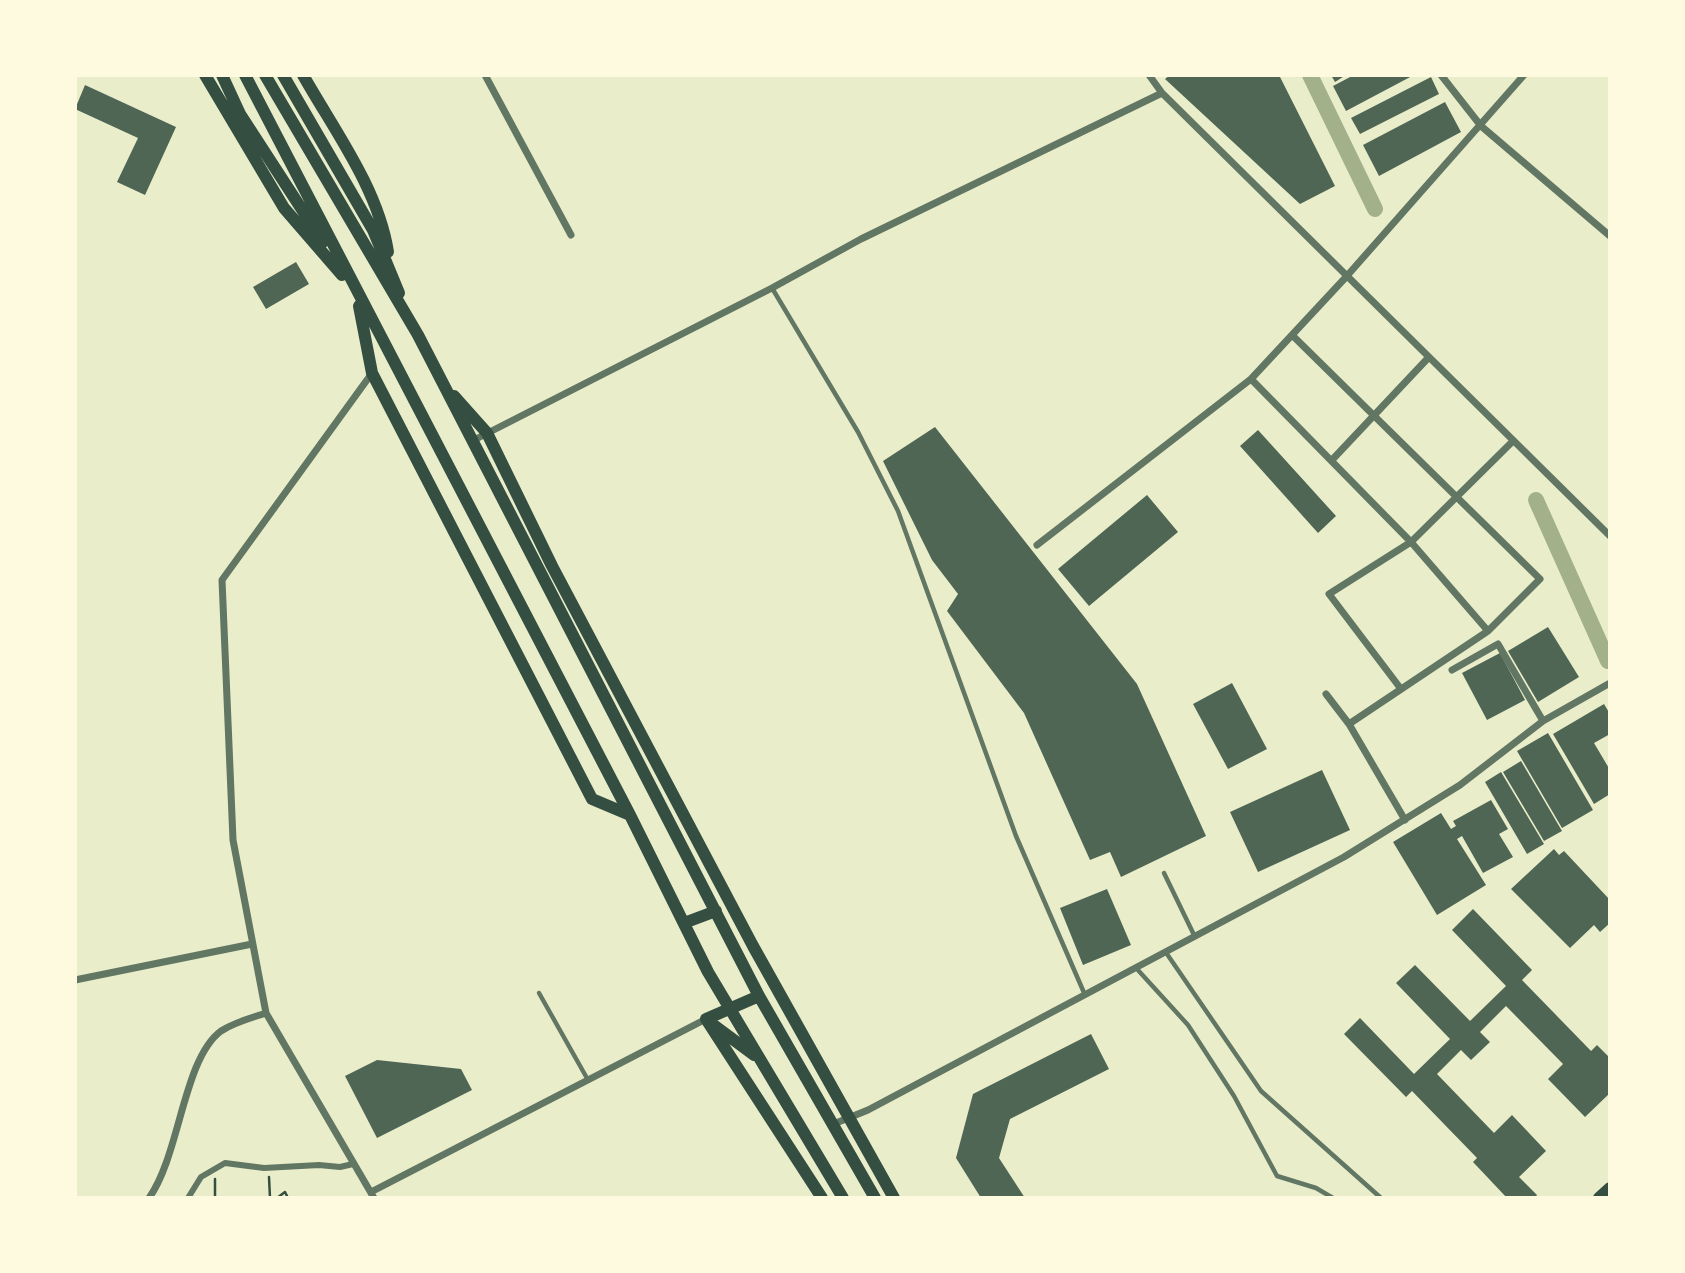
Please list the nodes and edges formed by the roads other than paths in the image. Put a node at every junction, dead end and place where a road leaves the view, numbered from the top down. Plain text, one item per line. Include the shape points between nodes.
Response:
1 (205, 75) edge
2 (222, 75) edge
3 (245, 75) edge
4 (265, 75) edge
5 (283, 75) edge
6 (303, 75) edge
7 (485, 75) edge
8 (1149, 75) edge
9 (1441, 75) edge
10 (1524, 75) edge
11 (1162, 93) junction
12 (1480, 126) junction
13 (571, 235) dead end
14 (1610, 236) edge
15 (391, 273) junction
16 (1346, 277) junction
17 (772, 288) junction
18 (356, 291) junction
19 (418, 335) junction
20 (1292, 335) junction
21 (1429, 357) junction
22 (372, 373) junction
23 (1251, 379) junction
24 (446, 389) junction
25 (1375, 416) junction
26 (487, 433) junction
27 (474, 440) junction
28 (1512, 442) junction
29 (1332, 460) junction
30 (1457, 498) junction
31 (1610, 536) edge
32 (1411, 542) junction
33 (1037, 545) dead end
34 (1488, 631) junction
35 (1452, 670) dead end
36 (1610, 683) edge
37 (1401, 689) junction
38 (1326, 695) dead end
39 (1543, 721) junction
40 (1349, 724) junction
41 (630, 815) junction
42 (1405, 820) junction
43 (1164, 873) dead end
44 (716, 911) junction
45 (684, 923) junction
46 (1195, 938) junction
47 (252, 944) junction
48 (753, 946) junction
49 (1167, 954) junction
50 (1138, 969) junction
51 (75, 980) edge
52 (539, 993) dead end
53 (1086, 995) junction
54 (759, 996) junction
55 (730, 1009) junction
56 (266, 1013) junction
57 (706, 1019) junction
58 (760, 1060) junction
59 (588, 1080) junction
60 (852, 1117) junction
61 (831, 1125) junction
62 (353, 1164) junction
63 (1610, 1188) edge
64 (372, 1195) edge
65 (149, 1198) edge
66 (188, 1198) edge
67 (822, 1198) edge
68 (843, 1198) edge
69 (875, 1198) edge
70 (894, 1198) edge
71 (1333, 1198) edge
72 (1381, 1198) edge
73 (1599, 1198) edge

1 - 18 main road via 284,208
2 - 18 main road via 240,114
3 - 18 main road
4 - 19 main road
5 - 15 main road via 351,189
6 - 15 main road via 377,210
7 - 13 street
8 - 11 street
9 - 12 street
10 - 12 street
11 - 16 street
11 - 17 street via 860,239
12 - 14 street
12 - 16 street
15 - 19 main road
16 - 20 street
16 - 21 street
17 - 26 street
17 - 53 lane via 858,432 898,511 1016,836
18 - 22 main road
18 - 41 main road
19 - 24 main road
20 - 23 street
20 - 25 street
21 - 25 street
21 - 28 street
22 - 41 main road via 592,799
22 - 47 street via 222,580 233,840
23 - 29 street
23 - 33 street
24 - 26 main road
24 - 27 main road
25 - 29 street
25 - 30 street
26 - 27 street
26 - 48 main road via 552,566
27 - 44 main road
28 - 30 street
28 - 31 street
29 - 32 street
30 - 32 street
30 - 34 street via 1540,579
32 - 34 street
32 - 37 street via 1329,594
34 - 37 street
35 - 39 street via 1498,644
36 - 39 street
37 - 40 street
38 - 40 street
39 - 42 street via 1460,785
40 - 42 street
41 - 45 main road
42 - 46 street
43 - 46 lane
44 - 45 main road
44 - 54 main road
45 - 55 main road
46 - 49 street
47 - 51 street
47 - 56 street
48 - 54 main road
48 - 60 main road
49 - 50 street
49 - 72 lane via 1261,1091
50 - 53 street
50 - 71 lane via 1188,1025 1234,1096 1277,1176
52 - 59 lane
53 - 60 street
54 - 55 main road
54 - 61 main road
55 - 57 main road
55 - 58 main road
56 - 62 street
56 - 65 street via 220,1032 205,1050 172,1152
57 - 58 main road
57 - 59 street
57 - 67 main road
58 - 68 main road
59 - 64 street
60 - 61 street
60 - 70 main road
61 - 69 main road
62 - 64 street
62 - 66 street via 271,1167 225,1163 201,1178
63 - 73 main road

